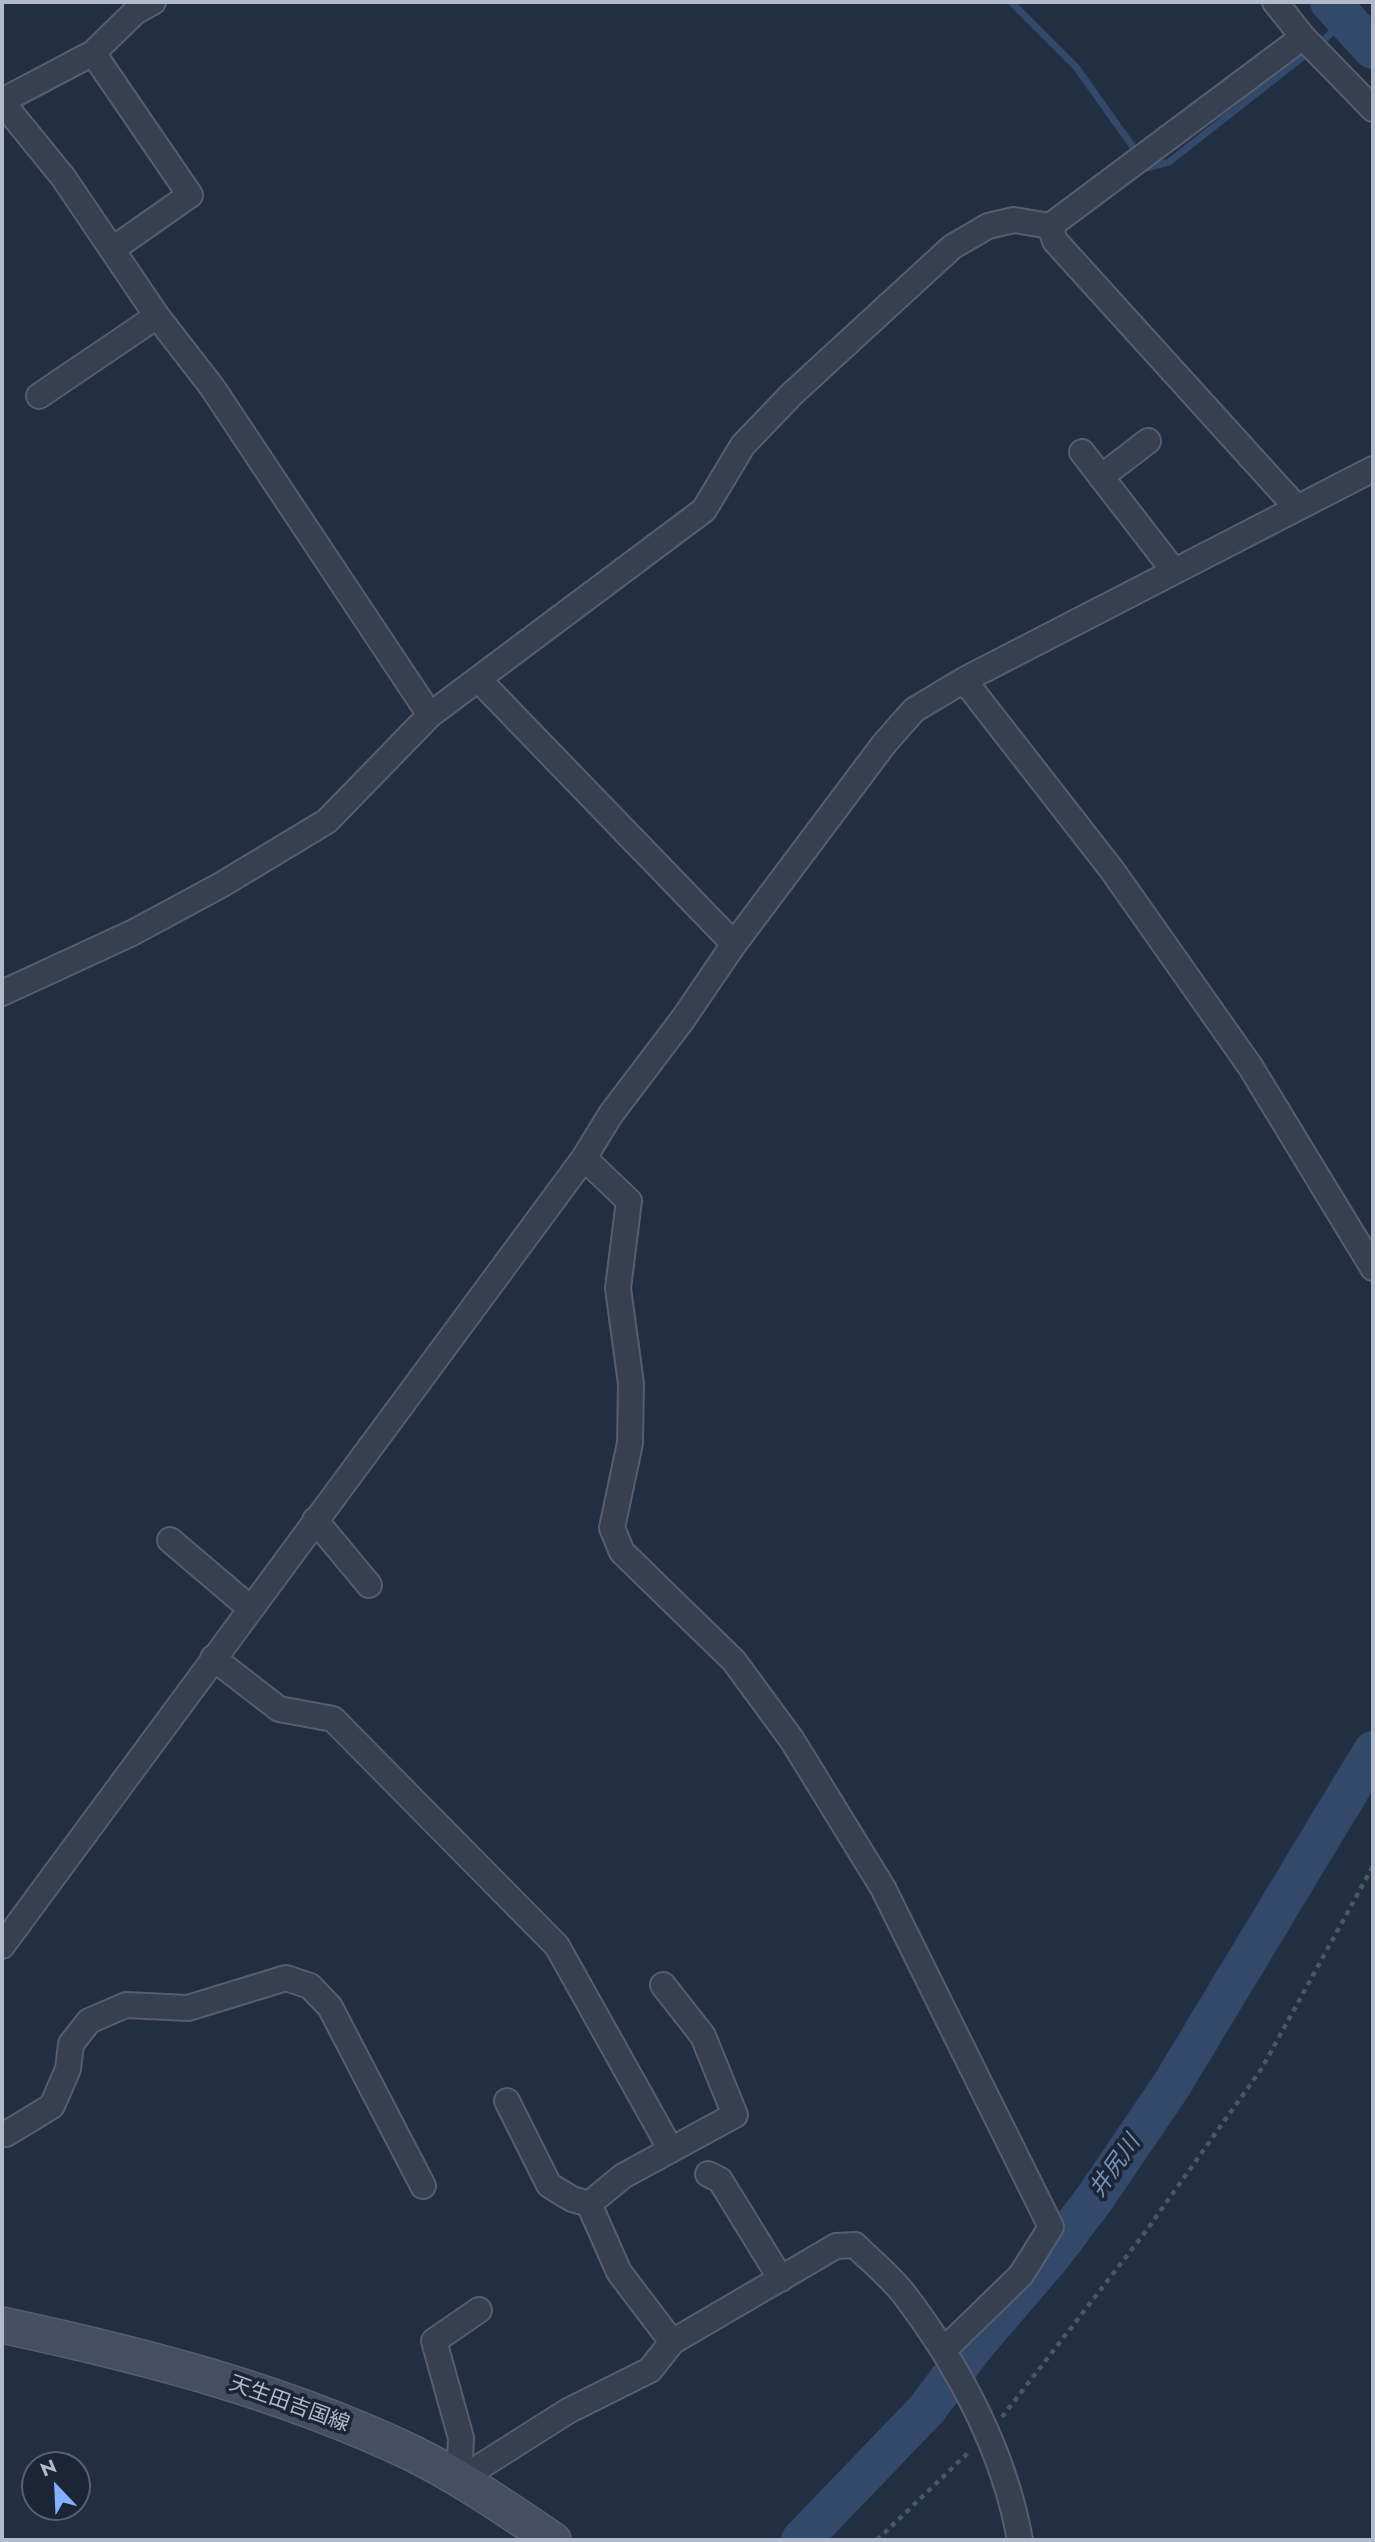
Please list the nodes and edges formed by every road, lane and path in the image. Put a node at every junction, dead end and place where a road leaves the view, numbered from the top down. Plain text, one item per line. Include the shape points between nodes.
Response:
1 (153, 2) edge
2 (1275, 2) edge
3 (1303, 37) junction
4 (93, 53) junction
5 (2, 101) edge
6 (1373, 109) edge
7 (1050, 226) junction
8 (113, 249) junction
9 (157, 316) junction
10 (39, 396) dead end
11 (1148, 441) dead end
12 (1082, 452) dead end
13 (1373, 469) edge
14 (1101, 477) junction
15 (1297, 508) junction
16 (1174, 571) junction
17 (478, 679) junction
18 (964, 680) junction
19 (429, 715) junction
20 (734, 944) junction
21 (2, 993) edge
22 (584, 1158) junction
23 (1373, 1268) edge
24 (314, 1520) junction
25 (170, 1540) dead end
26 (369, 1585) dead end
27 (250, 1608) junction
28 (213, 1658) junction
29 (1373, 1867) edge
30 (2, 1946) edge
31 (663, 1985) dead end
32 (507, 2101) dead end
33 (2, 2133) edge
34 (671, 2150) junction
35 (708, 2174) dead end
36 (423, 2186) dead end
37 (589, 2204) junction
38 (781, 2279) junction
39 (479, 2310) dead end
40 (2, 2325) edge
41 (672, 2342) junction
42 (946, 2353) junction
43 (988, 2434) junction
44 (459, 2480) junction
45 (553, 2540) edge
46 (877, 2540) edge
47 (1020, 2540) edge

1 - 4 street via 135,12
2 - 3 street
3 - 6 street
3 - 7 street
4 - 5 street
4 - 8 street via 190,195
5 - 8 street
7 - 15 street via 1055,241
7 - 17 street via 1014,220 988,226 952,247 743,445 704,510
8 - 9 street
9 - 10 street
9 - 19 street via 212,387
11 - 14 street
12 - 14 street
13 - 15 street
14 - 16 street
15 - 16 street
16 - 18 street
17 - 19 street
17 - 20 street
18 - 20 street via 914,710 884,744
18 - 23 street via 1112,870 1242,1056
19 - 21 street via 317,828 132,933
20 - 22 street
22 - 24 street
22 - 42 street via 629,1201 618,1288 631,1384 631,1443 612,1528 622,1552 734,1661 792,1740 883,1888 1051,2227 1021,2275
24 - 26 street
24 - 27 street
25 - 27 street
27 - 28 street
28 - 30 street
28 - 34 street via 279,1709 333,1719 557,1946
29 - 43 path via 1262,2068 1146,2231
31 - 34 street via 703,2036 735,2115
32 - 37 street via 550,2185
33 - 36 street via 52,2106 68,2069 71,2044 89,2021 126,2006 188,2008 286,1978 310,1986 330,2007
34 - 37 street via 623,2176
35 - 38 street via 720,2180
37 - 41 street via 619,2272
38 - 41 street
38 - 42 street via 836,2246 855,2245 903,2292
39 - 44 street via 434,2341 461,2438
40 - 44 main road, 天生田吉国線 via 197,2372 289,2402 414,2454
41 - 44 street via 649,2370 568,2411
42 - 43 street
43 - 46 path
43 - 47 street
44 - 45 main road, 天生田吉国線

